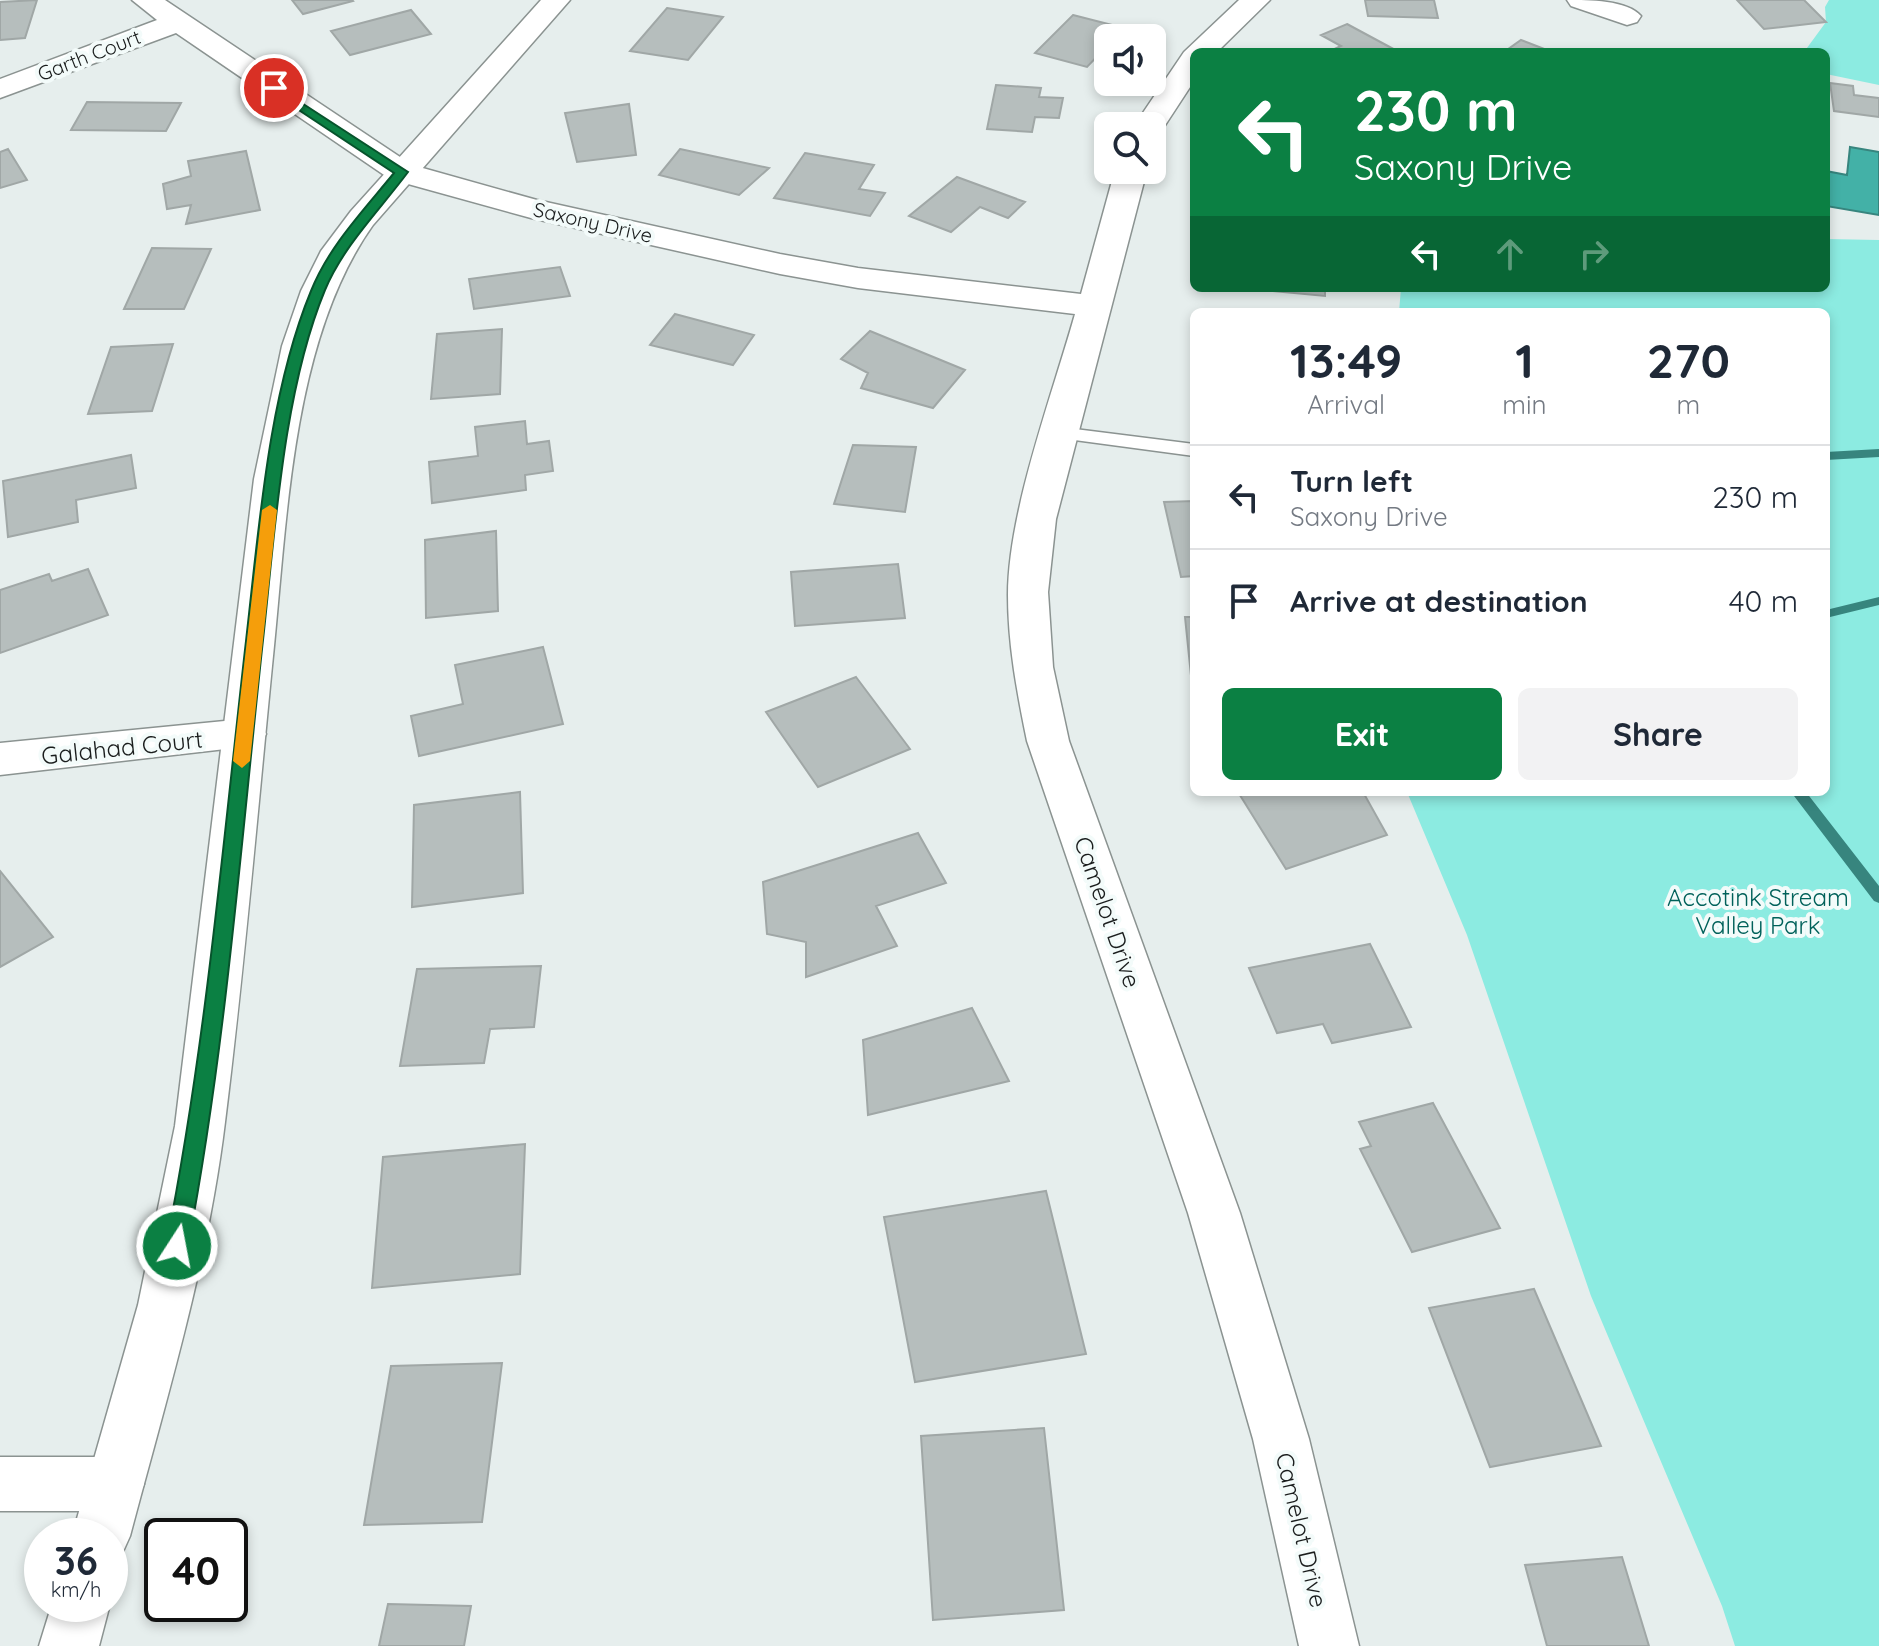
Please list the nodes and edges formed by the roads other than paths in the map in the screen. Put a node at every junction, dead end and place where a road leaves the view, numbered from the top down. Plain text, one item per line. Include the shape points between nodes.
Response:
1 (146, 0) edge
2 (556, 0) edge
3 (1256, 0) edge
4 (1581, 0) edge
5 (1627, 16) dead end
6 (178, 22) junction
7 (1204, 48) edge
8 (1190, 64) edge
9 (0, 89) edge
10 (1158, 112) edge
11 (401, 172) junction
12 (1127, 184) edge
13 (1092, 306) junction
14 (1059, 433) junction
15 (1190, 449) edge
16 (245, 734) junction
17 (0, 759) edge
18 (0, 1484) edge
19 (116, 1484) junction
20 (106, 1518) edge
21 (76, 1622) edge
22 (69, 1646) edge
23 (1329, 1646) edge

1 - 6 street, Saxony Drive
2 - 11 street
3 - 7 street
4 - 5 street
6 - 9 street, Garth Court
6 - 11 street, Saxony Drive
8 - 10 street
11 - 13 street, Saxony Drive via 531,208 780,264
11 - 16 street via 338,251 299,346 273,479
12 - 13 street, Camelot Drive
13 - 14 street, Camelot Drive
14 - 15 lane
14 - 23 street, Camelot Drive via 1037,519 1028,592 1032,667 1048,741 1214,1213 1281,1439
16 - 17 street, Galahad Court
16 - 19 street via 200,1126 165,1305
18 - 19 street
19 - 20 street
21 - 22 street

